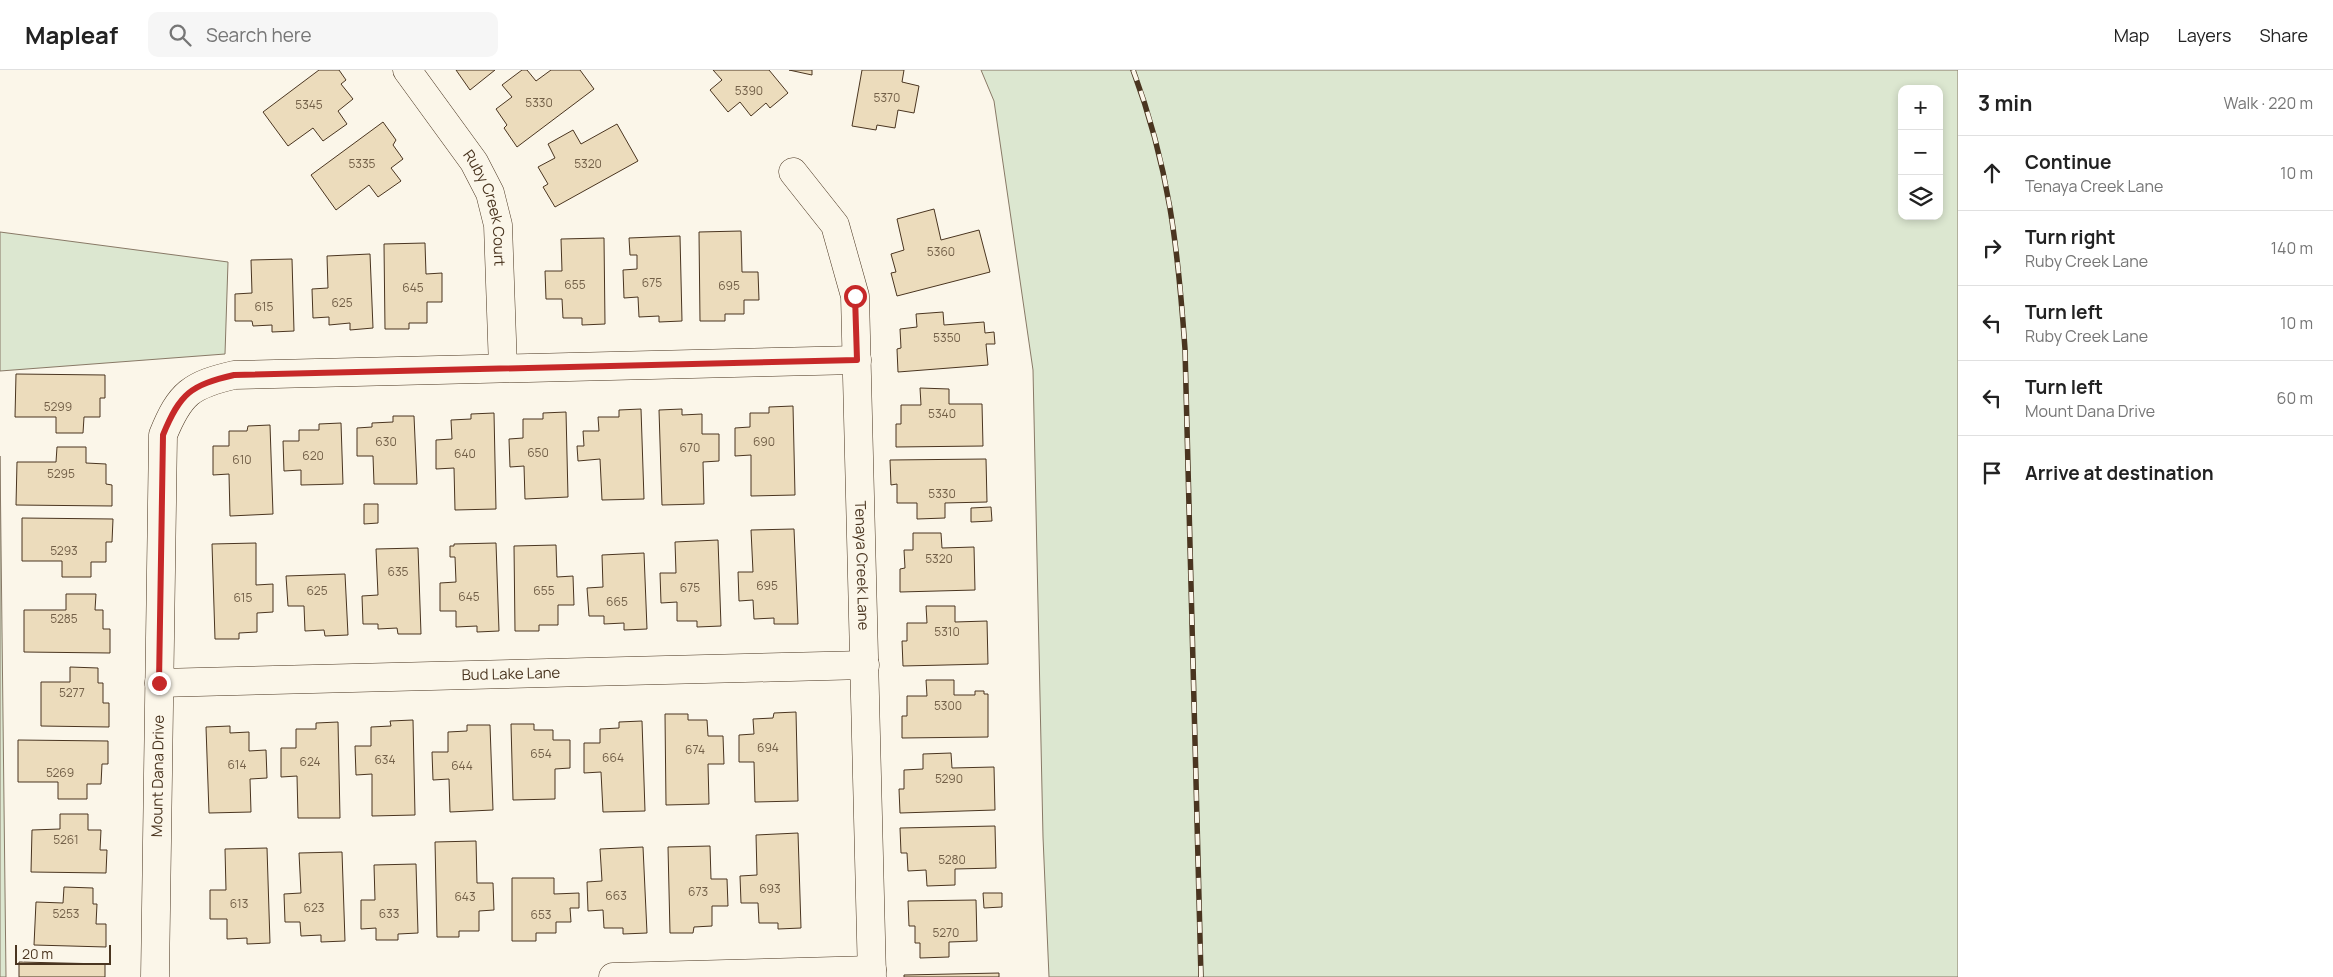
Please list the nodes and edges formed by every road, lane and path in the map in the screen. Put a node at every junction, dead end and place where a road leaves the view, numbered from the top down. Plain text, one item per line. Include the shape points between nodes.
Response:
1 (407, 70) edge
2 (793, 172) dead end
3 (857, 360) junction
4 (503, 368) junction
5 (865, 665) junction
6 (159, 683) junction
7 (872, 974) edge
8 (154, 977) edge
9 (613, 977) edge

1 - 4 street, Ruby Creek Court via 474,162 490,193 498,225
2 - 3 street, Tenaya Creek Lane via 835,225 855,296
3 - 4 street
3 - 5 street, Tenaya Creek Lane
4 - 6 street, Mount Dana Drive via 234,375 205,382 181,400 173,410 163,435
5 - 6 street, Bud Lake Lane
5 - 7 street, Tenaya Creek Lane
6 - 8 street, Mount Dana Drive
7 - 9 street

